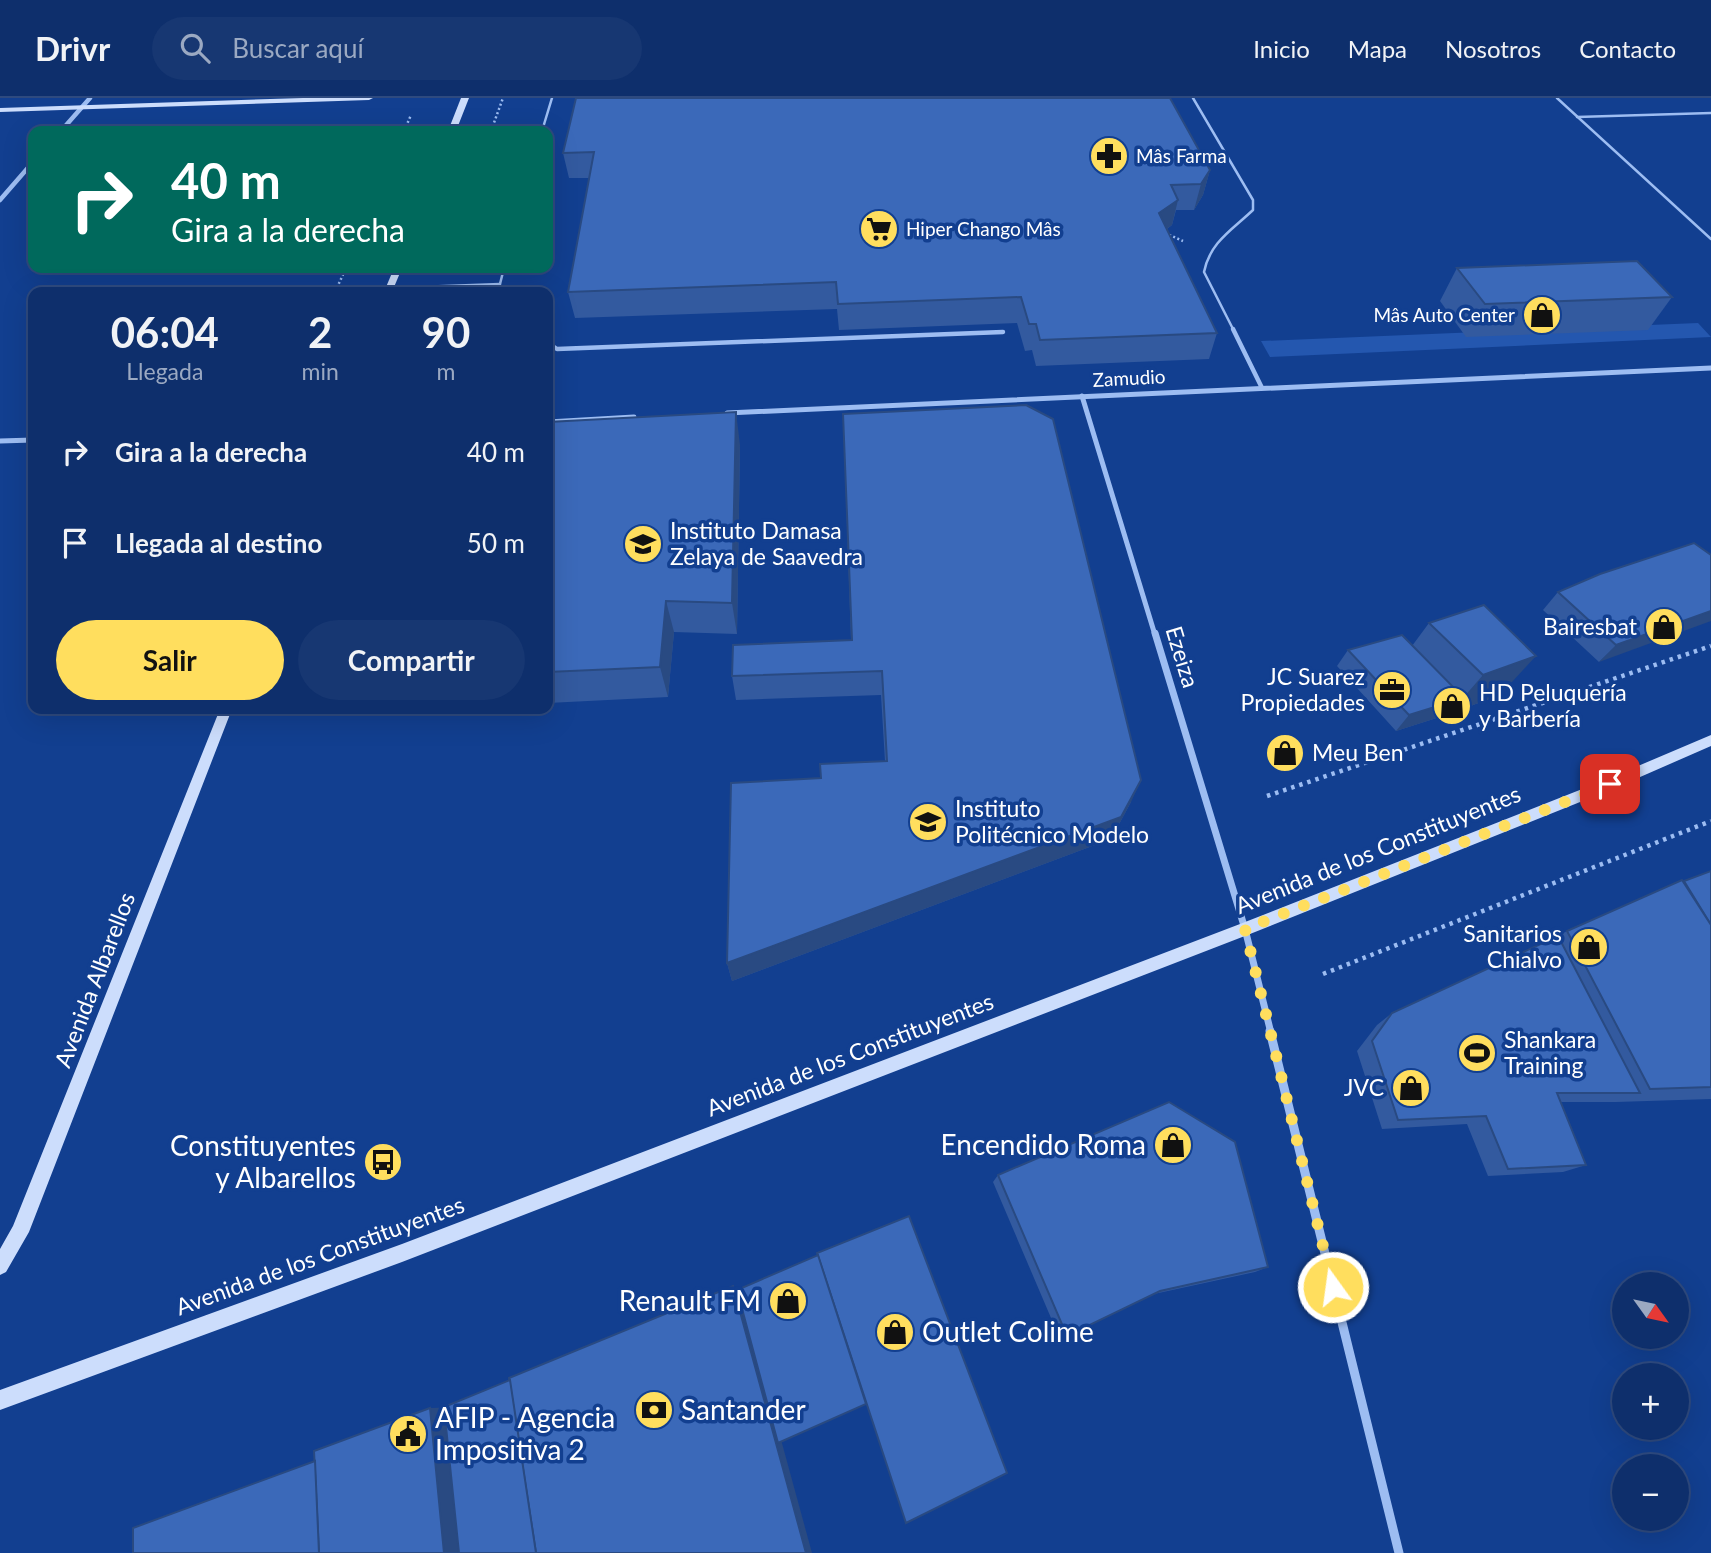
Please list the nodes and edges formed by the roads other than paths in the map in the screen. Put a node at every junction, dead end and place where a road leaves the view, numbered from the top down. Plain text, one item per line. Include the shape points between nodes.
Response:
1 (90, 98) edge
2 (369, 98) edge
3 (465, 98) edge
4 (552, 98) edge
5 (1193, 98) edge
6 (1557, 98) edge
7 (82, 107) junction
8 (0, 110) edge
9 (1711, 113) edge
10 (1577, 117) junction
11 (65, 126) edge
12 (454, 126) edge
13 (544, 126) edge
14 (28, 168) edge
15 (0, 200) edge
16 (1711, 239) edge
17 (503, 273) edge
18 (500, 284) junction
19 (444, 287) edge
20 (499, 287) edge
21 (1003, 332) edge
22 (553, 346) edge
23 (1711, 368) edge
24 (1262, 388) junction
25 (1082, 396) junction
26 (712, 414) edge
27 (644, 417) edge
28 (553, 422) edge
29 (28, 440) edge
30 (0, 441) edge
31 (224, 714) edge
32 (1711, 740) edge
33 (1245, 929) junction
34 (0, 1266) edge
35 (0, 1400) edge
36 (1399, 1553) edge

1 - 7 street
2 - 7 main road
3 - 12 main road
4 - 13 lane
5 - 24 lane via 1253,200 1253,210 1205,256 1204,272
6 - 10 lane
7 - 8 main road
7 - 11 street
9 - 10 lane
10 - 16 lane
14 - 15 street
17 - 18 lane
18 - 19 lane
18 - 20 lane
21 - 22 lane
23 - 24 street, Zamudio
24 - 25 street, Zamudio
25 - 26 street, Zamudio
25 - 33 street, Ezeiza
27 - 28 street
29 - 30 street
31 - 34 main road, Avenida Albarellos via 20,1232
32 - 33 main road, Avenida de los Constituyentes
33 - 35 main road, Avenida de los Constituyentes via 402,1253
33 - 36 street, Ezeiza

